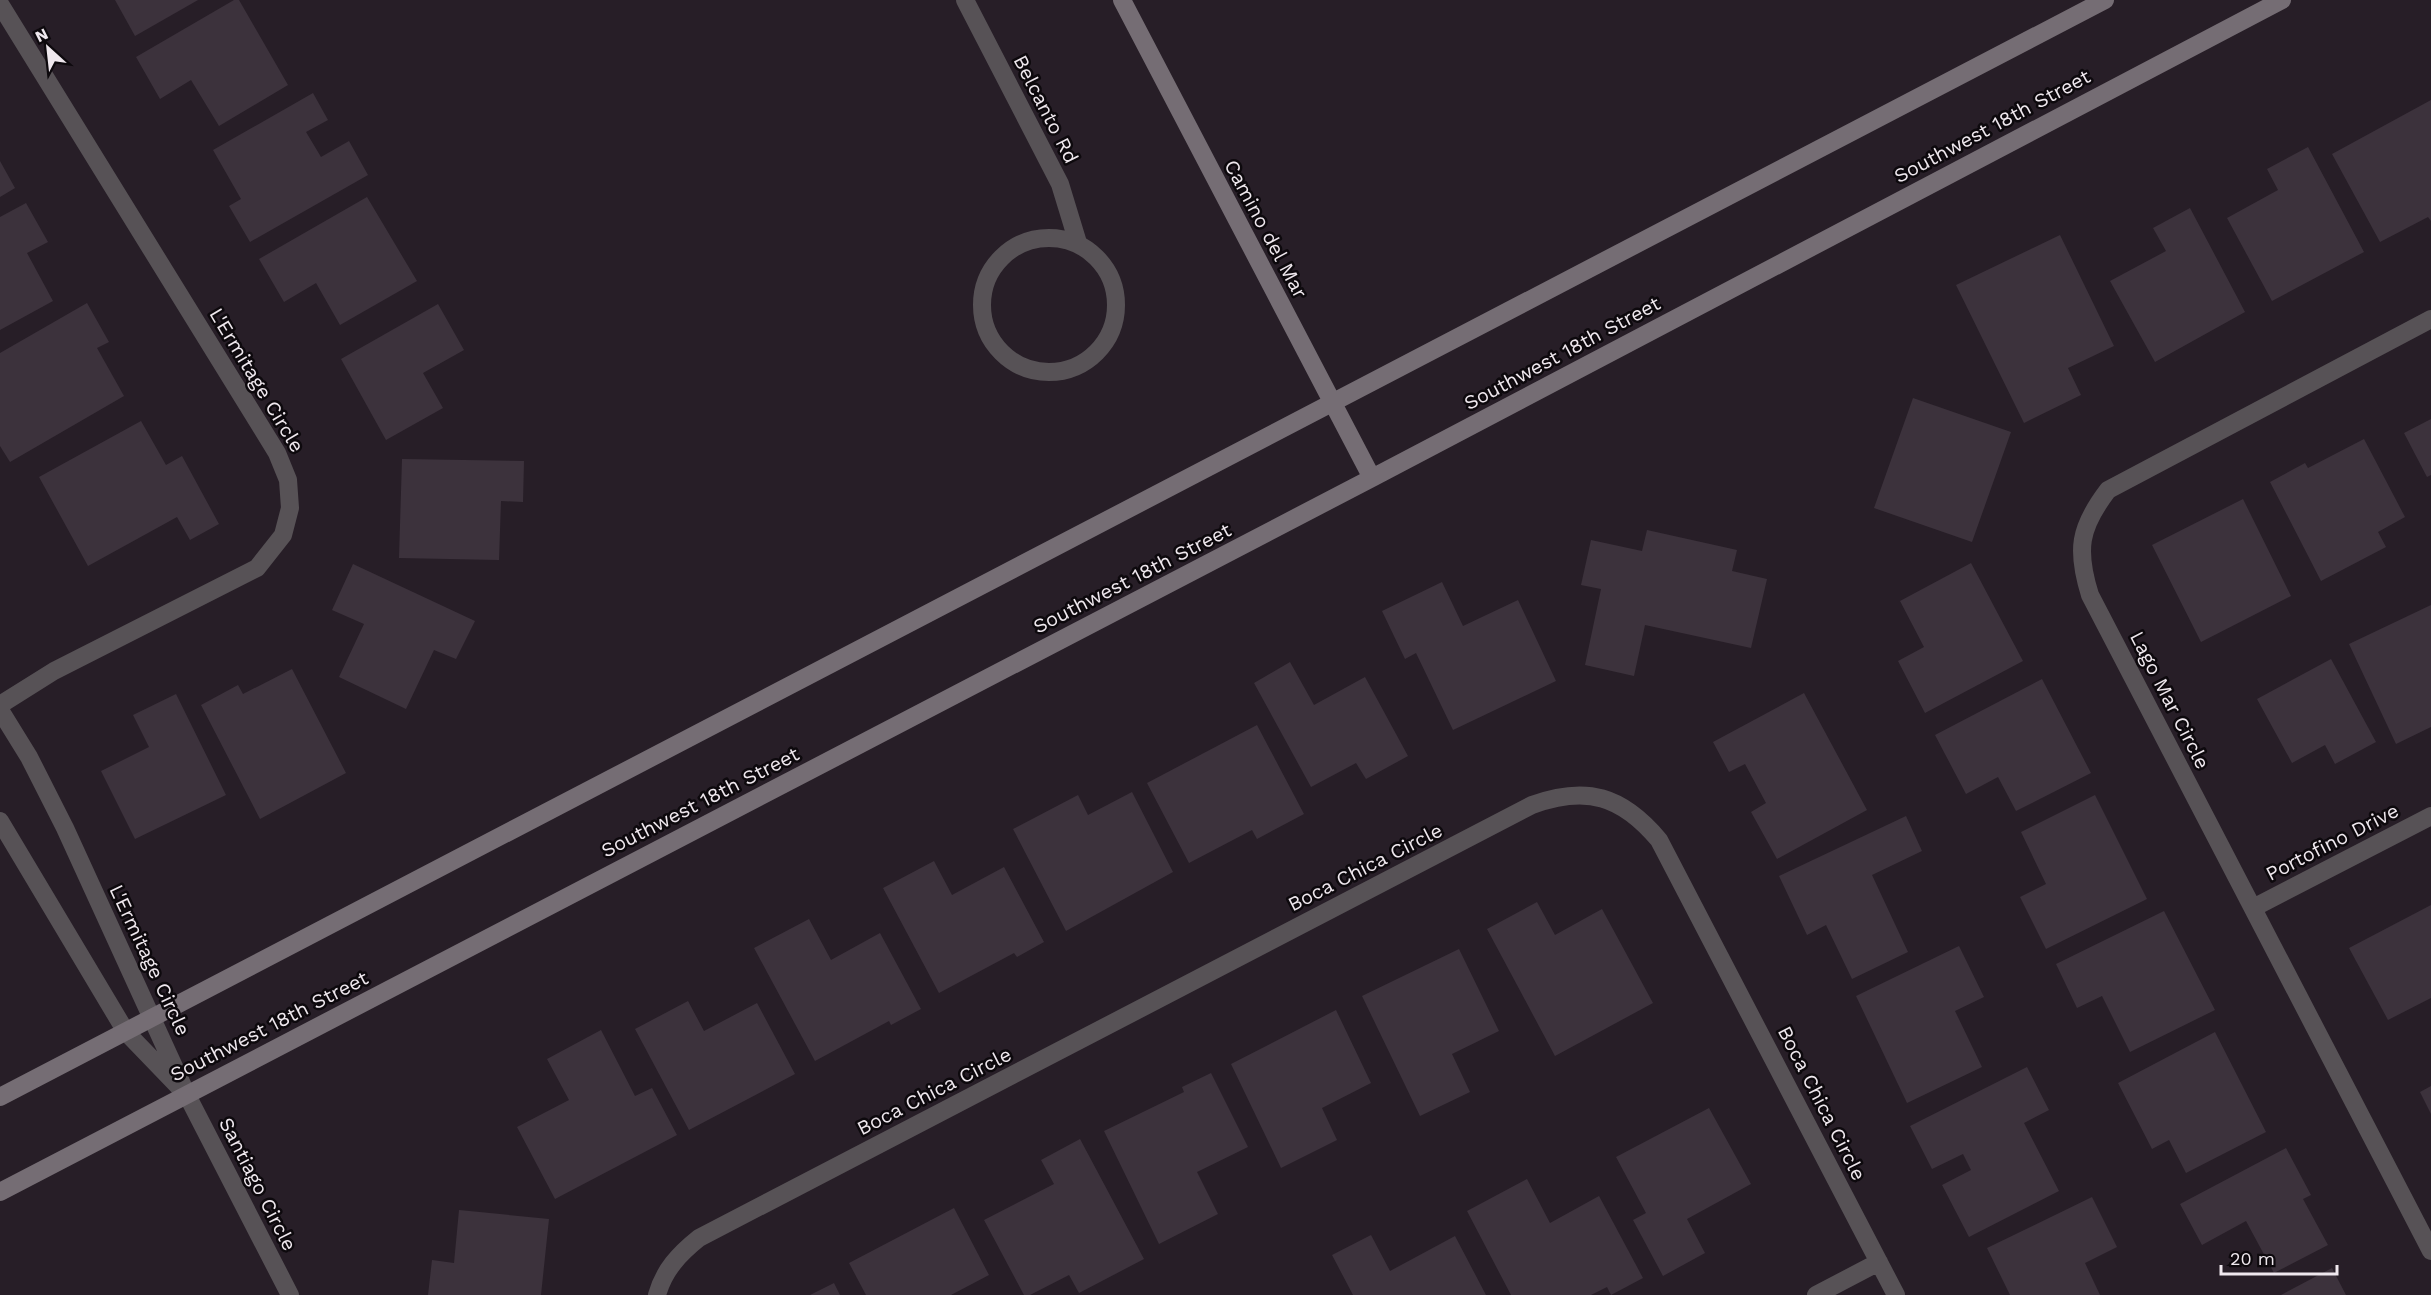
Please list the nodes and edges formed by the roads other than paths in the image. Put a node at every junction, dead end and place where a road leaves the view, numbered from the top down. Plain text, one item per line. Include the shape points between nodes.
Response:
1 (965, 0) edge
2 (1122, 0) edge
3 (2104, 0) edge
4 (2282, 0) edge
5 (0, 4) edge
6 (1078, 243) junction
7 (2431, 319) edge
8 (1332, 402) junction
9 (1372, 478) junction
10 (0, 705) edge
11 (0, 710) edge
12 (2431, 816) edge
13 (0, 821) edge
14 (2253, 908) junction
15 (153, 1018) junction
16 (126, 1032) junction
17 (187, 1095) junction
18 (0, 1097) edge
19 (0, 1192) edge
20 (2431, 1251) edge
21 (1879, 1262) junction
22 (290, 1295) edge
23 (657, 1295) edge
24 (1816, 1295) edge
25 (1896, 1295) edge

1 - 6 street, Belcanto Rd via 1059,184
2 - 8 main road, Camino del Mar
3 - 8 main road
4 - 9 main road, Southwest 18th Street
5 - 10 street, L'Ermitage Circle via 277,453 288,480 290,508 283,535 257,568 54,671
6 - 6 street via 1055,237 1032,239 1012,248 996,262 985,280 981,301 983,323 1006,358 1026,369 1068,369 1088,360 1104,343 1114,322 1116,298 1110,276 1097,257
7 - 14 street, Lago Mar Circle via 2108,490 2091,513 2081,539 2081,567 2090,595
8 - 9 main road, Camino del Mar
8 - 15 main road
9 - 17 main road, Southwest 18th Street
11 - 15 street, L'Ermitage Circle via 65,828 124,963
12 - 14 street, Portofino Drive
13 - 16 street, L'Ermitage Circle
14 - 20 street, Lago Mar Circle
15 - 16 main road
15 - 17 street, L'Ermitage Circle
16 - 17 street, L'Ermitage Circle
16 - 18 main road
17 - 19 main road, Southwest 18th Street
17 - 22 street, Santiago Circle
21 - 23 street, Boca Chica Circle via 1659,840 1640,818 1615,801 1586,795 1557,796 1532,805 699,1238 676,1257
21 - 24 street
21 - 25 street, Boca Chica Circle

